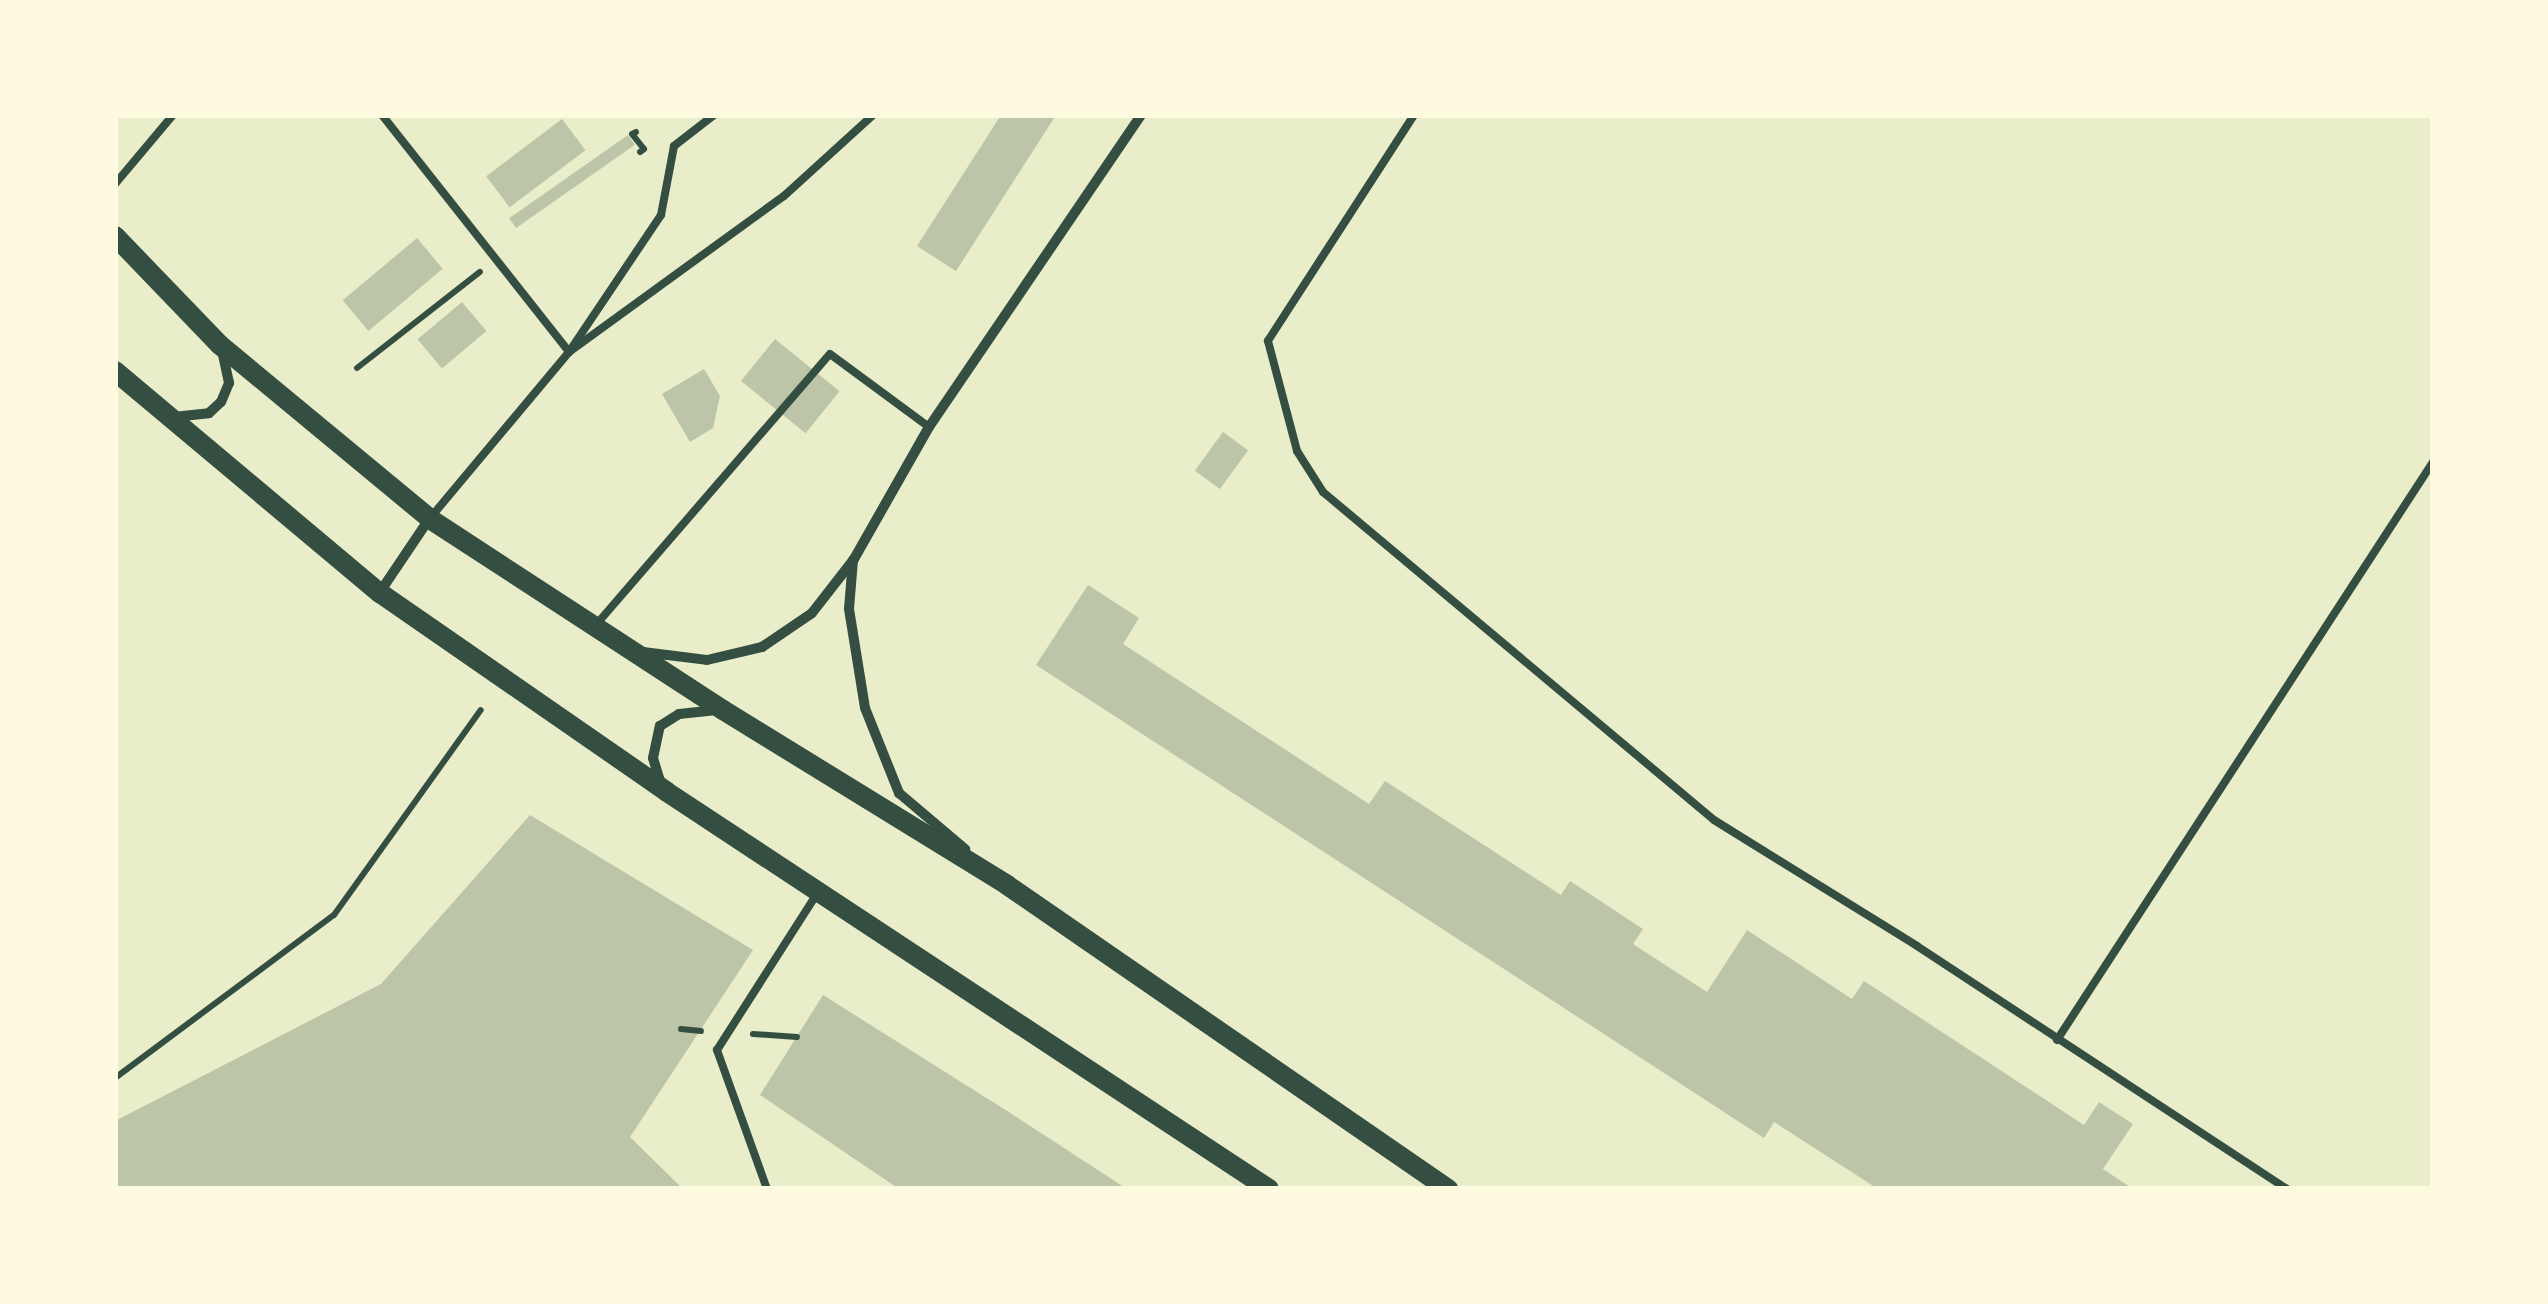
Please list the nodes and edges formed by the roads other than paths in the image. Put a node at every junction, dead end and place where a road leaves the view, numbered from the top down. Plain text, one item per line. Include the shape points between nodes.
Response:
1 (173, 115) edge
2 (382, 115) edge
3 (714, 115) edge
4 (873, 115) edge
5 (1140, 115) edge
6 (1414, 115) edge
7 (115, 184) edge
8 (115, 236) edge
9 (220, 345) junction
10 (569, 352) junction
11 (115, 372) edge
12 (154, 408) junction
13 (928, 427) junction
14 (2433, 462) edge
15 (430, 518) junction
16 (854, 559) junction
17 (380, 593) junction
18 (595, 626) junction
19 (634, 651) junction
20 (723, 710) junction
21 (667, 792) junction
22 (1007, 885) junction
23 (818, 892) junction
24 (2057, 1040) junction
25 (767, 1189) edge
26 (1269, 1189) edge
27 (1448, 1189) edge
28 (2288, 1189) edge

1 - 7 lane
2 - 10 lane
3 - 10 lane via 674,146 661,215
4 - 10 lane via 784,196
5 - 13 street
6 - 24 lane via 1268,341 1298,450 1323,492 1714,820
8 - 9 main road
9 - 12 street via 229,382 221,402 191,418
9 - 15 main road
10 - 15 lane
11 - 12 main road
12 - 17 main road
13 - 16 street
13 - 18 lane via 830,354
14 - 24 lane
15 - 17 street
15 - 18 main road
16 - 19 street via 812,613 762,647 707,660
16 - 22 street via 849,609 865,708 899,792
17 - 21 main road
18 - 19 main road
19 - 20 main road
20 - 21 street via 679,714 660,726 653,758
20 - 22 main road
21 - 23 main road
22 - 27 main road
23 - 25 lane via 717,1050
23 - 26 main road
24 - 28 lane

